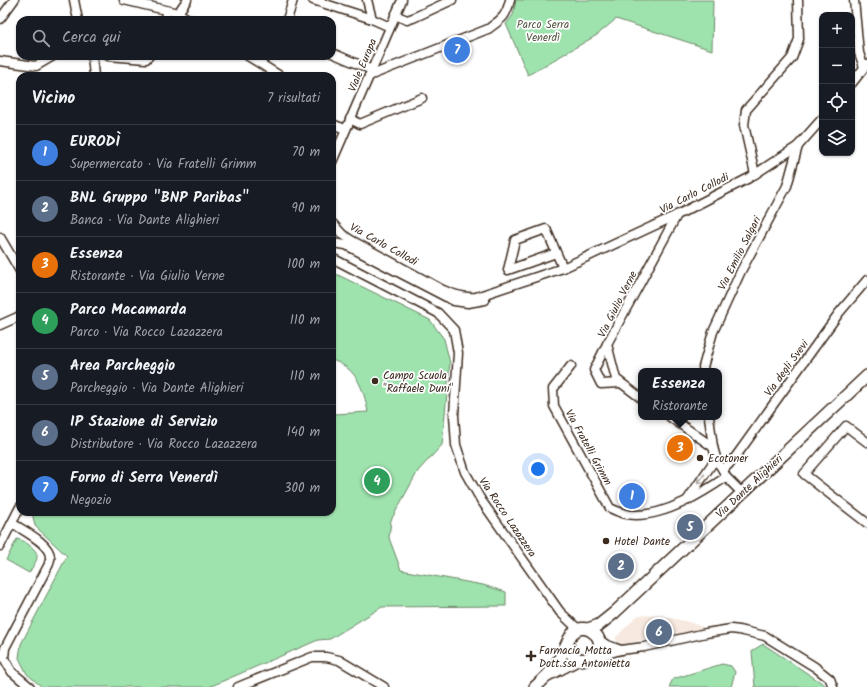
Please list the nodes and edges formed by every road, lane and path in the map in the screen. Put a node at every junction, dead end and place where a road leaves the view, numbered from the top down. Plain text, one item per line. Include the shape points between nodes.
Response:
1 (14, 0) edge
2 (74, 0) edge
3 (124, 0) edge
4 (187, 0) edge
5 (293, 0) edge
6 (312, 0) edge
7 (367, 0) edge
8 (402, 0) edge
9 (452, 0) edge
10 (510, 0) edge
11 (798, 0) edge
12 (854, 0) edge
13 (167, 11) junction
14 (178, 12) junction
15 (395, 15) junction
16 (77, 16) edge
17 (165, 16) edge
18 (184, 16) edge
19 (288, 16) edge
20 (0, 19) edge
21 (372, 19) junction
22 (390, 27) junction
23 (336, 56) edge
24 (46, 60) edge
25 (92, 60) edge
26 (254, 60) edge
27 (0, 61) edge
28 (866, 65) edge
29 (94, 72) edge
30 (274, 72) edge
31 (371, 73) junction
32 (855, 79) edge
33 (422, 98) dead end
34 (350, 119) junction
35 (821, 120) edge
36 (336, 126) edge
37 (345, 129) junction
38 (798, 146) junction
39 (336, 152) edge
40 (755, 174) junction
41 (677, 215) junction
42 (336, 227) edge
43 (0, 237) edge
44 (336, 244) edge
45 (556, 253) junction
46 (336, 260) edge
47 (16, 264) edge
48 (563, 268) junction
49 (867, 280) edge
50 (16, 318) edge
51 (0, 325) edge
52 (607, 344) junction
53 (571, 366) dead end
54 (703, 368) edge
55 (867, 376) edge
56 (620, 383) junction
57 (638, 396) edge
58 (674, 420) edge
59 (708, 420) edge
60 (867, 442) edge
61 (713, 447) junction
62 (718, 461) junction
63 (725, 473) junction
64 (742, 493) junction
65 (688, 499) junction
66 (16, 515) edge
67 (12, 523) junction
68 (867, 523) edge
69 (0, 546) edge
70 (614, 613) junction
71 (576, 634) junction
72 (598, 639) junction
73 (621, 650) junction
74 (584, 659) junction
75 (549, 674) junction
76 (30, 687) edge
77 (238, 687) edge
78 (384, 687) edge
79 (535, 687) edge
80 (833, 687) edge

1 - 20 street
2 - 16 street
3 - 13 street
4 - 14 street
5 - 19 street
6 - 21 street
7 - 21 street
8 - 15 street, Viale Europa
9 - 15 street via 406,20
10 - 31 street via 506,14 488,29
11 - 40 street via 799,39 792,58 746,110 744,125
12 - 28 street via 858,53
13 - 14 street
13 - 17 street
14 - 18 street
15 - 22 street, Viale Europa
21 - 22 street
22 - 31 street, Viale Europa
23 - 31 street
24 - 27 street via 36,66
25 - 29 street
26 - 30 street
28 - 32 street
31 - 34 street, Viale Europa
33 - 34 street via 360,124
34 - 37 street, Viale Europa
35 - 38 street, Via Carlo Collodi
36 - 37 street
37 - 39 street, Viale Europa
38 - 40 street, Via Carlo Collodi
38 - 54 street, Via Emilio Salgari via 787,186 741,271 713,332
40 - 41 street, Via Carlo Collodi
41 - 48 street, Via Carlo Collodi
41 - 52 street, Via Giulio Verne
42 - 48 street, Via Carlo Collodi via 351,240 455,295 468,298
43 - 47 street
44 - 48 street, Via Carlo Collodi via 346,245 454,301 468,303 493,298 553,276
45 - 45 street via 546,229 515,240 508,270
45 - 48 street
46 - 71 street, Via Rocco Lazazzera via 438,313 454,330 458,353 454,415 456,445 465,472 481,500
49 - 63 street, Via degli Svevi via 839,313
50 - 51 street
52 - 56 street, Via Giulio Verne via 616,379
52 - 56 street via 594,370 601,384
53 - 65 street, Via Fratelli Grimm via 553,389 554,406 610,508 635,515 660,513
55 - 64 main road, Via Dante Alighieri
56 - 57 street
58 - 61 street
59 - 61 street
60 - 68 street via 846,426 804,474
61 - 62 street
62 - 63 street
62 -> 65 street via 712,464
63 - 64 street
63 - 65 street, Via degli Svevi
64 - 70 main road, Via Dante Alighieri
66 - 67 street
67 - 69 street
67 - 76 street via 41,541 50,557 49,564 5,648 4,658 12,672
70 - 71 main road via 599,625
70 - 72 main road
71 - 72 main road via 596,634
71 - 74 main road via 571,654
71 - 75 main road
72 - 73 street
72 - 74 main road via 596,653
73 - 74 street
73 - 80 street via 706,633 739,630 765,636 816,666 830,679
74 - 75 main road
75 - 79 main road
77 - 78 street via 312,657 326,657 338,660

